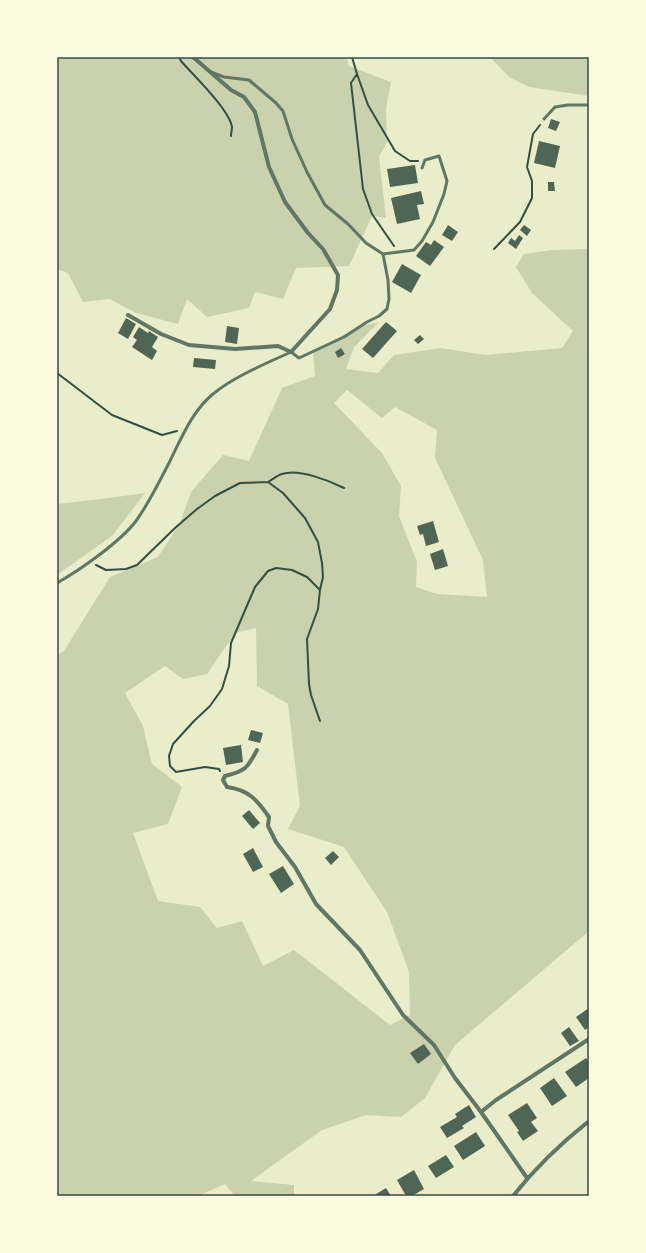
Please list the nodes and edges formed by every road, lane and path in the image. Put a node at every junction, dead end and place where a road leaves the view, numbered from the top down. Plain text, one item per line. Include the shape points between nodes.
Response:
1 (179, 57) edge
2 (192, 57) edge
3 (352, 57) edge
4 (206, 69) junction
5 (356, 74) junction
6 (589, 105) edge
7 (544, 119) joint
8 (231, 136) dead end
9 (425, 160) junction
10 (422, 168) dead end
11 (494, 249) dead end
12 (398, 252) junction
13 (383, 254) junction
14 (128, 315) dead end
15 (291, 352) junction
16 (57, 373) edge
17 (188, 425) junction
18 (268, 482) junction
19 (344, 488) dead end
20 (89, 562) junction
21 (57, 583) edge
22 (320, 590) junction
23 (320, 721) dead end
24 (256, 750) dead end
25 (225, 776) junction
26 (589, 1039) edge
27 (481, 1112) junction
28 (589, 1121) edge
29 (527, 1178) junction
30 (513, 1196) edge

1 - 8 path via 211,93 227,116 232,127
2 - 4 street
3 - 5 path
4 - 13 lane via 224,77 249,80 276,103 283,111 292,139 325,205 366,243
4 - 15 street via 231,90 244,97 255,112 269,167 285,202 323,249 338,275 337,290 330,309
5 - 9 path via 368,105 395,151 410,161
5 - 12 path via 351,83 363,189 372,214
6 - 7 lane via 555,107
7 - 11 path via 533,134 527,167 532,181 532,198 520,222
9 - 10 lane
9 - 12 lane via 439,156 447,181 444,194 422,241 414,250
12 - 13 lane
13 - 15 lane via 389,299 387,309 344,337 304,357 299,358
14 - 15 street via 161,334 189,345 235,349 278,346
15 - 17 lane via 236,379 213,394
16 - 17 path via 112,415 162,435
17 - 20 lane via 136,522
18 - 19 path via 283,473 300,473 329,480
18 - 20 path via 240,483 215,496 196,509 132,567 106,570
18 - 22 path via 283,493 305,518 318,542 323,577
20 - 21 lane
22 - 23 path via 318,609 307,639 309,684
22 - 25 path via 307,577 292,570 276,568 268,571 255,587 231,642 222,690 173,744 168,756 170,766 176,772 205,767 219,769
24 - 25 street via 248,766 236,774
25 - 27 street via 223,780 227,787 240,789 258,801 269,817 268,826 276,842 316,904 360,950 403,1015 434,1045
26 - 27 street
27 - 29 street
28 - 29 street via 559,1145
29 - 30 street

